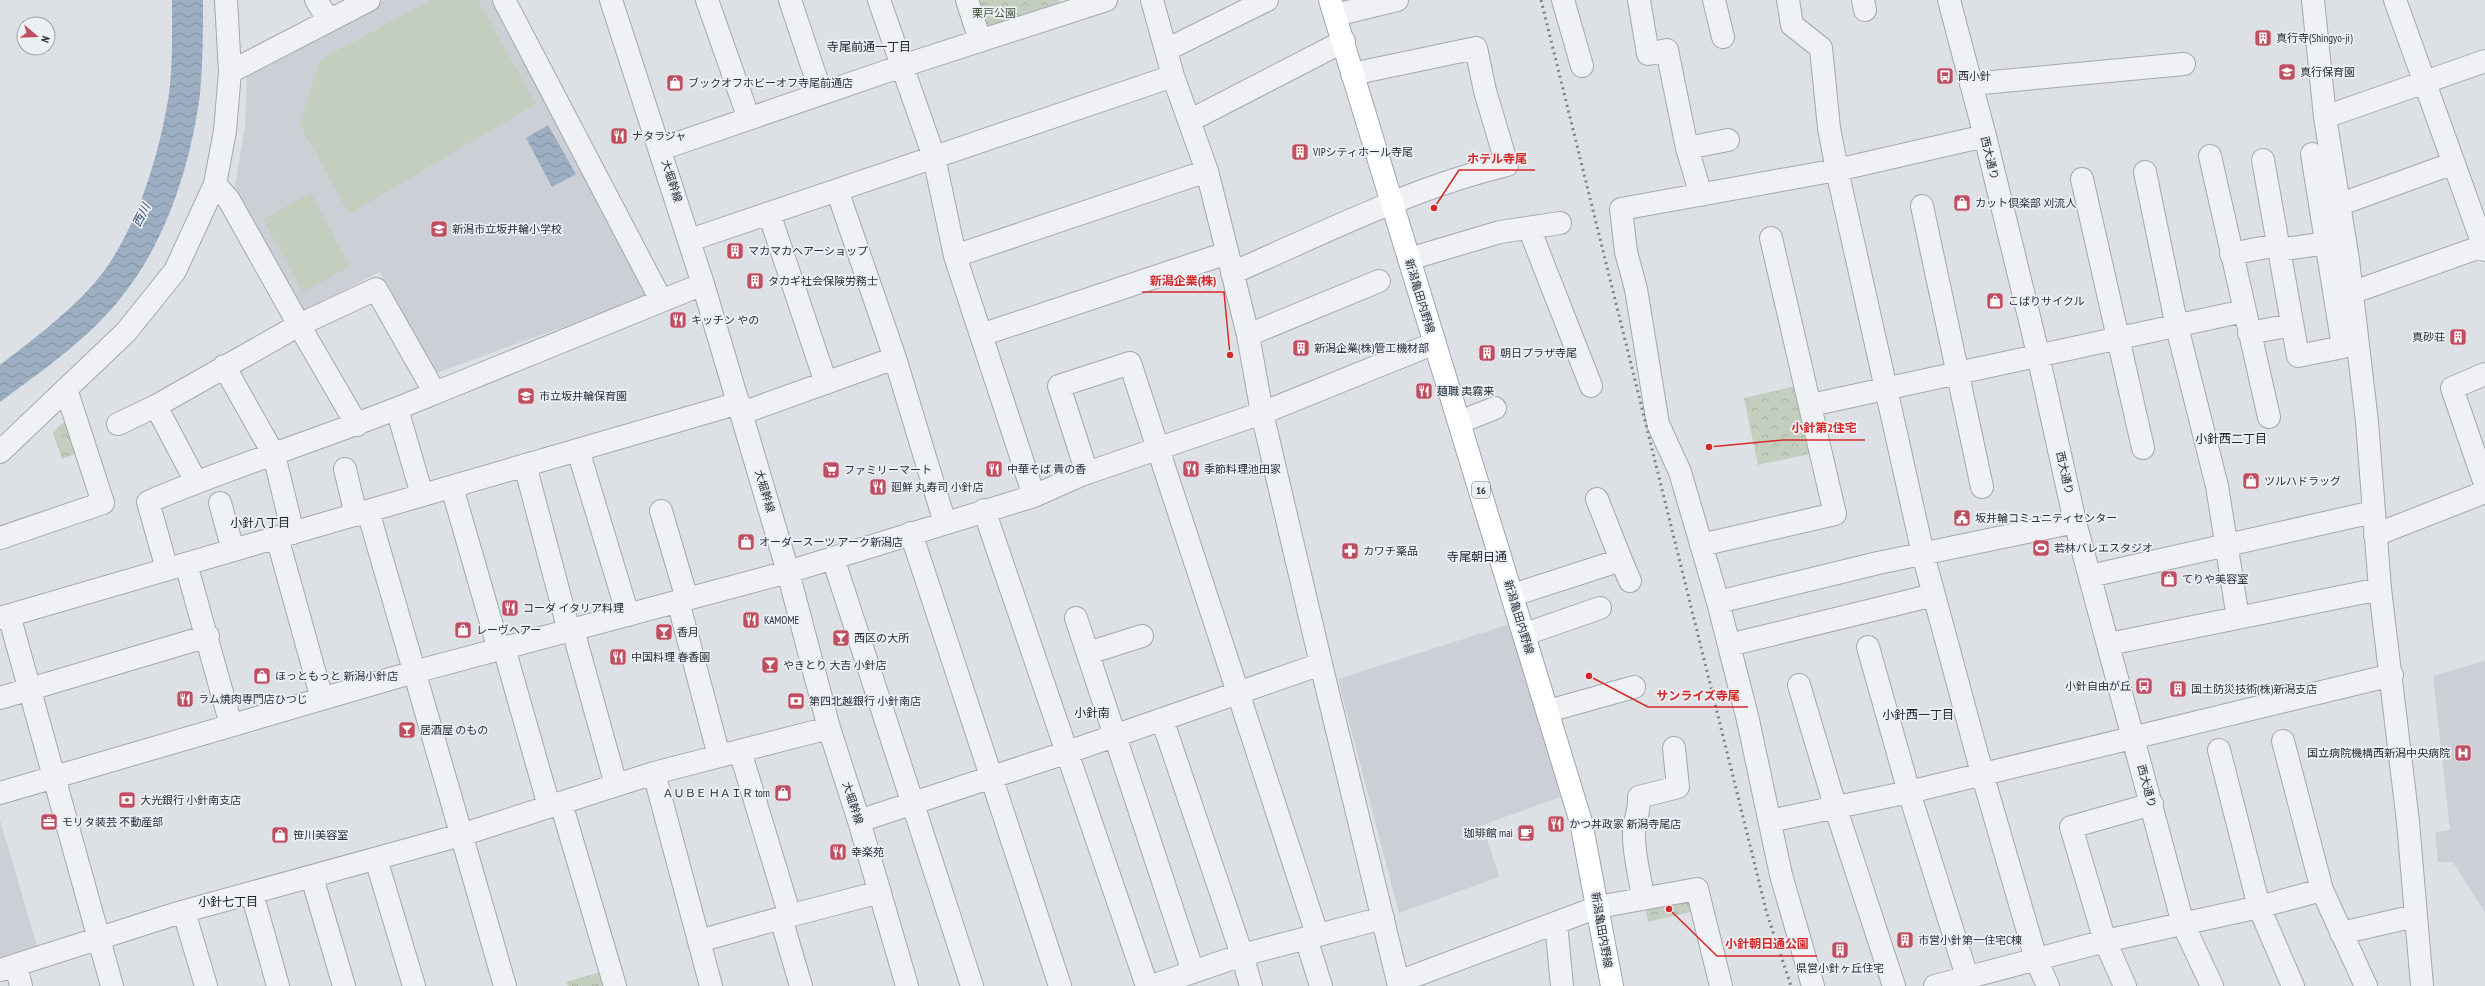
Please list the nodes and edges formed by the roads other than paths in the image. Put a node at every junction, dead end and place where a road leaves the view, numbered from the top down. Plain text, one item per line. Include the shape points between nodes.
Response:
1 (226, 0) edge
2 (316, 0) edge
3 (369, 0) edge
4 (504, 0) edge
5 (612, 0) edge
6 (707, 0) edge
7 (790, 0) edge
8 (879, 0) edge
9 (967, 0) edge
10 (1106, 0) edge
11 (1152, 0) edge
12 (1267, 0) edge
13 (1397, 0) edge
14 (1563, 0) edge
15 (1639, 0) edge
16 (1714, 0) edge
17 (1788, 0) edge
18 (1948, 0) edge
19 (2313, 0) edge
20 (2395, 0) edge
21 (1067, 6) edge
22 (1333, 7) edge
23 (329, 21) junction
24 (1723, 37) dead end
25 (980, 41) junction
26 (1344, 41) junction
27 (1166, 50) junction
28 (2485, 61) edge
29 (2184, 64) dead end
30 (902, 66) junction
31 (1582, 66) dead end
32 (230, 72) junction
33 (1352, 74) junction
34 (1173, 76) junction
35 (2425, 82) junction
36 (1971, 84) junction
37 (821, 93) junction
38 (2325, 117) junction
39 (749, 119) junction
40 (1189, 121) junction
41 (1985, 136) junction
42 (1728, 140) dead end
43 (1687, 148) junction
44 (662, 149) junction
45 (2312, 154) dead end
46 (2210, 156) dead end
47 (934, 157) junction
48 (2262, 160) dead end
49 (2454, 163) junction
50 (1837, 170) junction
51 (1207, 171) junction
52 (2145, 172) dead end
53 (2082, 179) dead end
54 (215, 184) junction
55 (837, 190) junction
56 (1701, 195) junction
57 (1392, 203) junction
58 (2338, 205) junction
59 (1922, 206) dead end
60 (769, 213) junction
61 (1560, 223) dead end
62 (1529, 228) junction
63 (1771, 238) dead end
64 (690, 240) junction
65 (2327, 243) junction
66 (2278, 248) junction
67 (2484, 248) edge
68 (2231, 254) junction
69 (955, 256) junction
70 (1409, 259) junction
71 (1230, 263) junction
72 (1379, 281) dead end
73 (703, 284) junction
74 (2350, 294) junction
75 (661, 300) junction
76 (2244, 311) junction
77 (299, 324) junction
78 (2292, 325) junction
79 (2177, 327) junction
80 (2249, 333) junction
81 (981, 335) junction
82 (1248, 335) junction
83 (2117, 339) junction
84 (1434, 343) junction
85 (2038, 355) junction
86 (895, 358) junction
87 (224, 366) junction
88 (1956, 372) junction
89 (2485, 374) edge
90 (826, 383) junction
91 (1592, 386) dead end
92 (66, 389) junction
93 (1885, 389) junction
94 (435, 393) junction
95 (1811, 405) junction
96 (156, 406) junction
97 (740, 408) junction
98 (1495, 408) dead end
99 (397, 409) junction
100 (1262, 414) junction
101 (2269, 417) dead end
102 (1460, 422) junction
103 (118, 424) dead end
104 (357, 425) junction
105 (2143, 448) dead end
106 (1158, 449) junction
107 (578, 450) junction
108 (0, 452) edge
109 (274, 455) junction
110 (525, 466) junction
111 (344, 469) dead end
112 (1087, 473) junction
113 (196, 482) junction
114 (2485, 484) edge
115 (452, 486) junction
116 (1982, 487) dead end
117 (2485, 492) edge
118 (422, 495) junction
119 (1034, 496) junction
120 (1598, 499) dead end
121 (220, 503) dead end
122 (984, 510) junction
123 (661, 511) dead end
124 (2373, 512) junction
125 (362, 513) junction
126 (2075, 522) junction
127 (945, 523) junction
128 (912, 533) junction
129 (285, 535) junction
130 (2375, 535) junction
131 (0, 538) edge
132 (2226, 544) junction
133 (1701, 545) junction
134 (233, 550) junction
135 (1923, 554) junction
136 (833, 558) junction
137 (1621, 560) junction
138 (177, 566) junction
139 (788, 572) junction
140 (2090, 576) junction
141 (1630, 582) dead end
142 (2380, 590) junction
143 (1513, 595) junction
144 (1934, 595) junction
145 (683, 600) junction
146 (1718, 602) junction
147 (1600, 608) dead end
148 (628, 615) junction
149 (4, 617) edge
150 (1076, 618) dead end
151 (2238, 618) junction
152 (571, 631) junction
153 (1525, 634) junction
154 (208, 636) junction
155 (1142, 636) dead end
156 (2109, 644) junction
157 (1729, 645) junction
158 (1868, 647) dead end
159 (501, 649) junction
160 (1088, 653) junction
161 (1321, 664) junction
162 (414, 672) junction
163 (2392, 675) junction
164 (1799, 685) dead end
165 (1634, 687) dead end
166 (30, 689) junction
167 (1239, 692) junction
168 (0, 698) edge
169 (322, 698) junction
170 (1548, 711) junction
171 (1162, 719) junction
172 (231, 725) junction
173 (829, 728) junction
174 (1114, 736) junction
175 (2134, 737) junction
176 (2283, 741) dead end
177 (1674, 748) dead end
178 (2219, 750) dead end
179 (740, 751) junction
180 (1068, 752) junction
181 (719, 756) junction
182 (654, 773) junction
183 (1982, 773) junction
184 (52, 777) junction
185 (992, 777) junction
186 (616, 785) junction
187 (1909, 792) junction
188 (0, 793) edge
189 (555, 804) junction
190 (912, 804) junction
191 (2152, 804) junction
192 (1836, 809) junction
193 (859, 821) junction
194 (1770, 821) junction
195 (460, 834) junction
196 (376, 859) junction
197 (312, 877) junction
198 (2322, 890) junction
199 (880, 892) junction
200 (252, 893) junction
201 (1643, 898) junction
202 (1598, 907) junction
203 (2258, 907) junction
204 (184, 912) junction
205 (2415, 916) junction
206 (785, 917) junction
207 (1383, 918) junction
208 (1556, 923) junction
209 (2183, 924) junction
210 (2341, 933) junction
211 (1311, 936) junction
212 (98, 939) junction
213 (699, 941) junction
214 (2105, 941) junction
215 (1242, 955) junction
216 (2036, 959) junction
217 (8, 968) edge
218 (1193, 972) junction
219 (1968, 982) edge
220 (1399, 984) edge
221 (1155, 985) edge
222 (21, 986) edge
223 (112, 986) edge
224 (206, 986) edge
225 (278, 986) edge
226 (344, 986) edge
227 (414, 986) edge
228 (505, 986) edge
229 (615, 986) edge
230 (711, 986) edge
231 (800, 986) edge
232 (907, 986) edge
233 (972, 986) edge
234 (1060, 986) edge
235 (1250, 986) edge
236 (1321, 986) edge
237 (1562, 986) edge
238 (1612, 986) edge
239 (1721, 986) edge
240 (1813, 986) edge
241 (1894, 986) edge
242 (1935, 986) edge
243 (2048, 986) edge
244 (2125, 986) edge
245 (2212, 986) edge
246 (2293, 986) edge
247 (2366, 986) edge
248 (2422, 986) edge

1 - 32 street
2 - 23 street
3 - 23 street
4 - 75 street
5 - 44 street, 大堀幹線
6 - 39 street
7 - 37 street
8 - 30 street
9 - 25 street
10 - 21 street
11 - 27 street
12 - 27 street
13 - 22 street
14 - 31 street
15 - 43 street via 1648,54 1667,50
16 - 24 street
17 - 50 street via 1792,25 1821,48 1829,128
18 - 36 street, 西大通り
19 - 38 street
20 - 35 street
21 - 25 street
22 - 26 main road, 新潟亀田内野線 / 16
23 - 32 street
25 - 30 street
26 - 33 main road, 新潟亀田内野線 / 16
26 - 40 street
27 - 34 street
28 - 35 street
29 - 36 street
30 - 37 street
30 - 47 street
32 - 54 street via 225,132
33 - 57 main road, 新潟亀田内野線 / 16
33 - 57 street via 1476,48 1485,91 1507,165 1466,174
34 - 40 street
34 - 47 street
35 - 38 street
35 - 49 street
36 - 41 street, 西大通り
37 - 39 street
38 - 58 street
39 - 44 street
40 - 51 street
41 - 50 street
41 - 85 street, 西大通り
42 - 43 street
43 - 56 street
44 - 64 street, 大堀幹線
45 - 65 street
46 - 68 street
47 - 55 street
47 - 69 street
48 - 66 street
49 - 58 street
49 - 67 street
50 - 56 street
50 - 93 street
51 - 69 street
51 - 71 street
52 - 79 street
53 - 83 street
54 - 77 street via 229,200
54 - 92 street via 175,271 126,332
55 - 60 street
55 - 86 street
56 - 133 street via 1621,208 1626,252 1636,289 1658,424 1680,472
57 - 70 main road, 新潟亀田内野線 / 16
57 - 71 street
58 - 74 street
59 - 88 street
60 - 64 street
60 - 90 street
61 - 62 street
62 - 70 street via 1500,232
62 - 91 street
63 - 95 street
64 - 73 street, 大堀幹線
65 - 66 street
65 - 78 street via 2344,347 2298,356
66 - 68 street
66 - 78 street
67 - 74 street
68 - 76 street
69 - 81 street
70 - 84 main road, 新潟亀田内野線 / 16
71 - 81 street
71 - 82 street
72 - 82 street
73 - 75 street
73 - 97 street, 大堀幹線
74 - 124 street via 2367,422
75 - 94 street
76 - 79 street
76 - 80 street
77 - 87 street
77 - 94 street via 376,289
77 - 104 street
78 - 80 street
79 - 83 street
79 - 132 street via 2217,486
80 - 101 street
81 - 119 street
82 - 100 street
83 - 85 street
83 - 105 street
84 - 100 street
84 - 102 main road, 新潟亀田内野線 / 16
85 - 88 street
85 - 126 street, 西大通り
86 - 90 street
86 - 127 street
87 - 96 street
87 - 109 street
88 - 93 street
88 - 116 street
89 - 114 street via 2452,388
90 - 97 street
92 - 108 street
92 - 131 street via 103,503
93 - 95 street
93 - 135 street
94 - 99 street
95 - 133 street via 1835,514
96 - 103 street
96 - 113 street
97 - 107 street
97 - 139 street, 大堀幹線
98 - 102 street
99 - 104 street
99 - 118 street
100 - 106 street
100 - 161 street
102 - 143 main road, 新潟亀田内野線 / 16
104 - 109 street
106 - 112 street
106 - 112 street via 1130,363 1059,386
106 - 167 street
107 - 110 street
107 - 148 street
109 - 113 street
109 - 129 street
110 - 115 street
110 - 152 street
111 - 125 street
112 - 119 street
113 - 138 street via 148,502
115 - 118 street
115 - 159 street
117 - 130 street
118 - 125 street
119 - 122 street
120 - 137 street
121 - 134 street
122 - 127 street
122 - 180 street
123 - 145 street
124 - 130 street
124 - 132 street
125 - 129 street
125 - 162 street
126 - 135 street
126 - 140 street, 西大通り
127 - 128 street
128 - 136 street
128 - 185 street
129 - 134 street
129 - 169 street
130 - 142 street
132 - 140 street
132 - 151 street
133 - 146 street
134 - 138 street
135 - 144 street
135 - 146 street
136 - 139 street
136 - 190 street
137 - 141 street
137 - 143 street
138 - 149 street
138 - 154 street
139 - 145 street
139 - 173 street, 大堀幹線
140 - 156 street, 西大通り
142 - 151 street
142 - 163 street
143 - 153 main road, 新潟亀田内野線 / 16
144 - 157 street
144 - 183 street
145 - 148 street
145 - 181 street
146 - 157 street
147 - 153 street
148 - 152 street
149 - 166 street
150 - 160 street
151 - 156 street
152 - 159 street
152 - 186 street
153 - 170 main road, 新潟亀田内野線 / 16
154 - 166 street
154 - 172 street
155 - 160 street
156 - 175 street, 西大通り
157 - 194 street
158 - 187 street
159 - 162 street
159 - 189 street
160 - 174 street
161 - 167 street
161 - 207 street
162 - 169 street
162 - 195 street
163 - 175 street
163 - 205 street
164 - 192 street
165 - 170 street
166 - 168 street
166 - 184 street
167 - 171 street
167 - 211 street
169 - 172 street
170 - 202 main road, 新潟亀田内野線 / 16 via 1581,822
171 - 174 street
171 - 215 street
172 - 184 street
173 - 179 street
173 - 193 street, 大堀幹線
174 - 180 street
174 - 218 street
175 - 183 street
175 - 191 street, 西大通り
176 - 198 street
177 - 201 street via 1684,786 1639,797 1640,809 1634,829 1634,843
178 - 203 street
179 - 181 street
179 - 206 street
180 - 185 street
180 - 221 street
181 - 182 street
182 - 186 street
182 - 213 street
183 - 187 street
183 - 216 street
184 - 188 street
184 - 212 street
185 - 190 street
185 - 234 street
186 - 189 street
187 - 192 street
187 - 219 street
189 - 195 street
189 - 229 street
190 - 193 street
190 - 233 street
191 - 209 street, 西大通り
191 - 214 street via 2071,827
192 - 194 street
192 - 241 street
193 - 199 street, 大堀幹線
194 - 240 street via 1781,875
195 - 196 street
195 - 228 street
196 - 197 street
196 - 227 street
197 - 200 street
197 - 226 street
198 - 203 street
198 - 210 street
199 - 206 street
199 - 232 street, 大堀幹線
200 - 204 street
200 - 225 street
201 - 202 street
201 - 239 street via 1697,889
202 - 208 street
202 - 238 main road, 新潟亀田内野線 / 16
203 - 209 street
203 - 246 street
204 - 212 street
204 - 224 street
205 - 210 street
205 - 248 street
206 - 213 street
206 - 231 street
207 - 211 street
207 - 220 street
208 - 220 street
208 - 237 street
209 - 214 street
209 - 245 street, 西大通り
210 - 247 street
211 - 215 street
211 - 236 street
212 - 217 street
212 - 223 street
213 - 230 street
214 - 216 street
214 - 244 street
215 - 218 street
215 - 235 street
216 - 219 street
216 - 243 street
217 - 222 street
218 - 221 street
219 - 242 street

